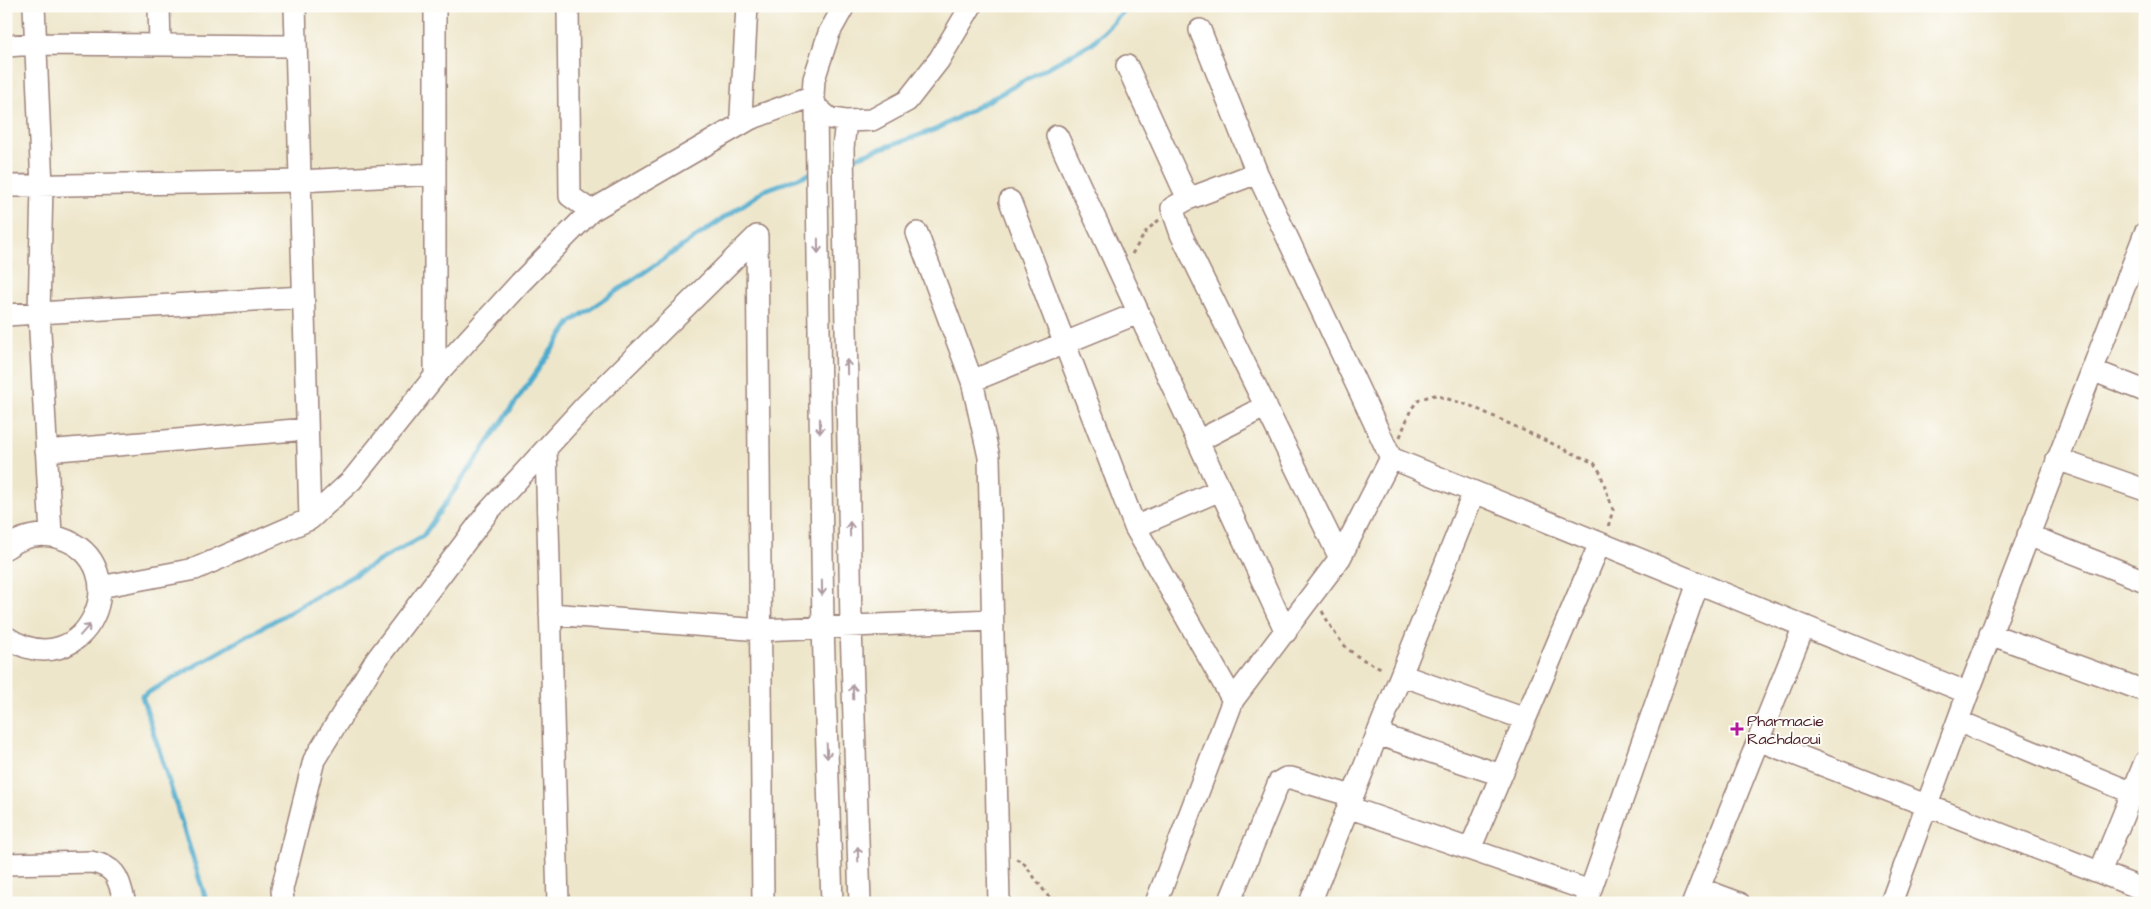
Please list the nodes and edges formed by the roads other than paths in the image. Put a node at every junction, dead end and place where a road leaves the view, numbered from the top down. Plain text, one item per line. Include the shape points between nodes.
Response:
1 (34, 6) edge
2 (159, 6) edge
3 (295, 6) edge
4 (435, 6) edge
5 (568, 6) edge
6 (747, 6) edge
7 (844, 6) edge
8 (971, 6) edge
9 (1200, 30) dead end
10 (36, 44) junction
11 (160, 45) junction
12 (6, 46) edge
13 (296, 46) junction
14 (1127, 66) dead end
15 (814, 101) junction
16 (750, 119) junction
17 (846, 121) junction
18 (1057, 136) dead end
19 (1257, 173) junction
20 (435, 174) junction
21 (300, 181) junction
22 (6, 186) edge
23 (42, 186) junction
24 (1010, 201) dead end
25 (1180, 203) junction
26 (591, 211) junction
27 (917, 233) dead end
28 (2145, 233) edge
29 (302, 297) junction
30 (39, 313) junction
31 (1138, 313) junction
32 (6, 315) edge
33 (1063, 344) junction
34 (2092, 370) junction
35 (435, 376) junction
36 (972, 381) junction
37 (2145, 391) edge
38 (1266, 406) junction
39 (307, 429) junction
40 (1198, 441) junction
41 (546, 449) junction
42 (46, 451) junction
43 (1391, 458) junction
44 (2057, 459) junction
45 (1220, 490) junction
46 (2145, 490) edge
47 (1474, 492) junction
48 (310, 519) junction
49 (1134, 527) junction
50 (51, 535) junction
51 (2028, 535) junction
52 (1600, 543) junction
53 (6, 548) edge
54 (1340, 558) junction
55 (2145, 581) edge
56 (1698, 583) junction
57 (100, 587) junction
58 (550, 614) junction
59 (992, 620) junction
60 (851, 626) junction
61 (1804, 626) junction
62 (822, 627) junction
63 (761, 630) junction
64 (1286, 632) junction
65 (1990, 634) junction
66 (6, 637) edge
67 (1401, 675) junction
68 (2145, 691) edge
69 (1968, 693) junction
70 (1233, 700) junction
71 (1525, 718) junction
72 (1958, 721) junction
73 (1377, 734) junction
74 (1758, 740) junction
75 (2145, 762) edge
76 (1501, 775) junction
77 (2139, 795) edge
78 (1350, 801) junction
79 (1927, 804) junction
80 (1470, 849) junction
81 (6, 864) edge
82 (2100, 872) junction
83 (2145, 890) edge
84 (1696, 895) edge
85 (1588, 897) edge
86 (125, 903) edge
87 (283, 903) edge
88 (558, 903) edge
89 (763, 903) edge
90 (832, 903) edge
91 (860, 903) edge
92 (999, 903) edge
93 (1156, 903) edge
94 (1229, 903) edge
95 (1310, 903) edge
96 (1740, 903) edge
97 (1891, 903) edge

1 - 10 street
2 - 11 street
3 - 13 street
4 - 20 street
5 - 26 street via 570,196
6 - 16 street via 740,110 741,115
7 - 15 street via 829,33 814,79
8 - 17 street via 939,60 906,101 872,120
9 - 19 street
10 - 11 street
10 - 12 street
10 - 23 street
11 - 13 street
13 - 21 street
14 - 25 street
15 - 16 street
15 - 17 street via 829,118
15 -> 62 street via 818,197
16 - 26 street
60 -> 17 street via 843,148
18 - 31 street
19 - 25 street
19 - 43 street
20 - 21 street
20 - 35 street
21 - 23 street
21 - 29 street
22 - 23 street
23 - 30 street
24 - 33 street
25 - 38 street via 1181,234
26 - 35 street
27 - 36 street
28 - 34 street
29 - 30 street
29 - 39 street
30 - 32 street
30 - 42 street
31 - 33 street
31 - 40 street
33 - 36 street
33 - 49 street
34 - 37 street
34 - 44 street
35 - 48 street via 352,480
36 - 59 street via 989,457
38 - 40 street
38 - 54 street
39 - 42 street
39 - 48 street
40 - 45 street
41 - 58 street
41 - 63 street via 584,407 757,236
41 - 87 street via 488,512 374,663 314,760 282,889
42 - 50 street
43 - 47 street
43 - 54 street
44 - 46 street
44 - 51 street
45 - 49 street
45 - 64 street
47 - 52 street
47 - 67 street
48 - 57 street via 195,570
49 - 70 street
50 - 53 street via 32,535
50 - 57 street via 69,541 84,552 95,568
51 - 55 street
51 - 65 street
52 - 56 street
52 - 71 street
54 - 64 street
56 - 61 street
56 - 85 street
66 -> 57 street via 24,647 43,651 62,648 92,624 99,606
58 - 63 street
58 - 88 street
59 - 60 street
59 - 92 street
60 - 62 street
91 -> 60 street
61 - 69 street
61 - 74 street
62 - 63 street
62 -> 90 street
63 - 89 street
64 - 70 street
65 - 68 street
65 - 69 street
67 - 71 street
67 - 73 street
69 - 72 street
70 - 93 street
71 - 76 street
72 - 77 street
72 - 79 street
73 - 76 street
73 - 78 street
74 - 79 street
74 - 84 street
75 - 77 street
76 - 80 street
77 - 82 street
78 - 80 street
78 - 94 street via 1291,778 1279,782
78 - 95 street
79 - 82 street
79 - 97 street
80 - 85 street
81 - 86 street via 102,864 116,874
82 - 83 street
84 - 96 street

